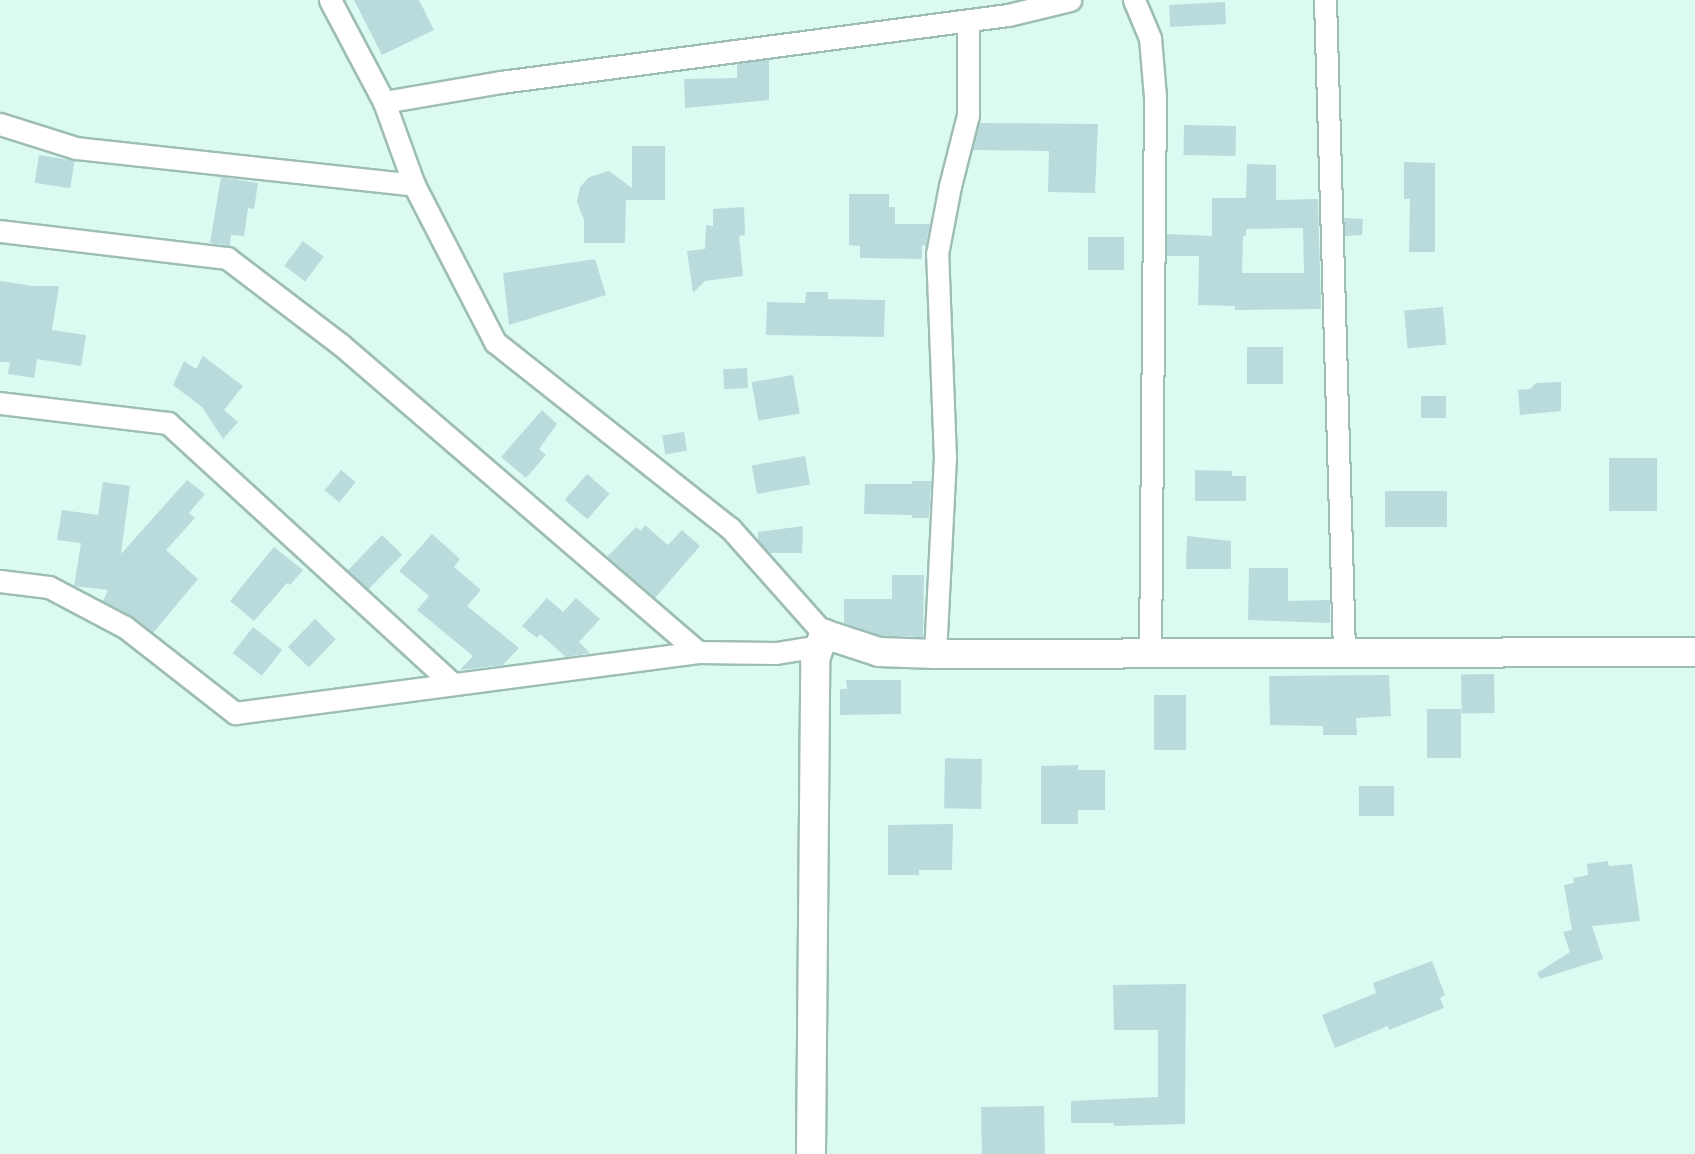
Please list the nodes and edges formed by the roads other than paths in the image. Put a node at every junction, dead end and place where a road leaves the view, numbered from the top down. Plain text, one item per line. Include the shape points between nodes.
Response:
1 (330, 0) edge
2 (1070, 0) edge
3 (1134, 0) edge
4 (1325, 0) edge
5 (968, 21) junction
6 (384, 102) junction
7 (0, 124) edge
8 (414, 185) junction
9 (0, 231) edge
10 (0, 403) edge
11 (0, 581) edge
12 (822, 640) junction
13 (698, 652) junction
14 (1695, 652) edge
15 (1344, 653) junction
16 (935, 654) junction
17 (1150, 654) junction
18 (453, 684) junction
19 (811, 1154) edge

1 - 6 street
2 - 5 street
3 - 17 street via 1150,38 1155,96
4 - 15 street
5 - 6 street via 501,82
5 - 16 street via 968,116 937,254 945,458
6 - 8 street
7 - 8 street via 76,148
8 - 12 street via 495,342 730,528
9 - 13 street via 227,258 340,344
10 - 18 street via 168,423
11 - 18 street via 49,587 125,627 235,713
12 - 13 street via 776,653
12 - 16 street via 879,652
12 - 19 street via 815,659
13 - 18 street
14 - 15 street
15 - 17 street
16 - 17 street

